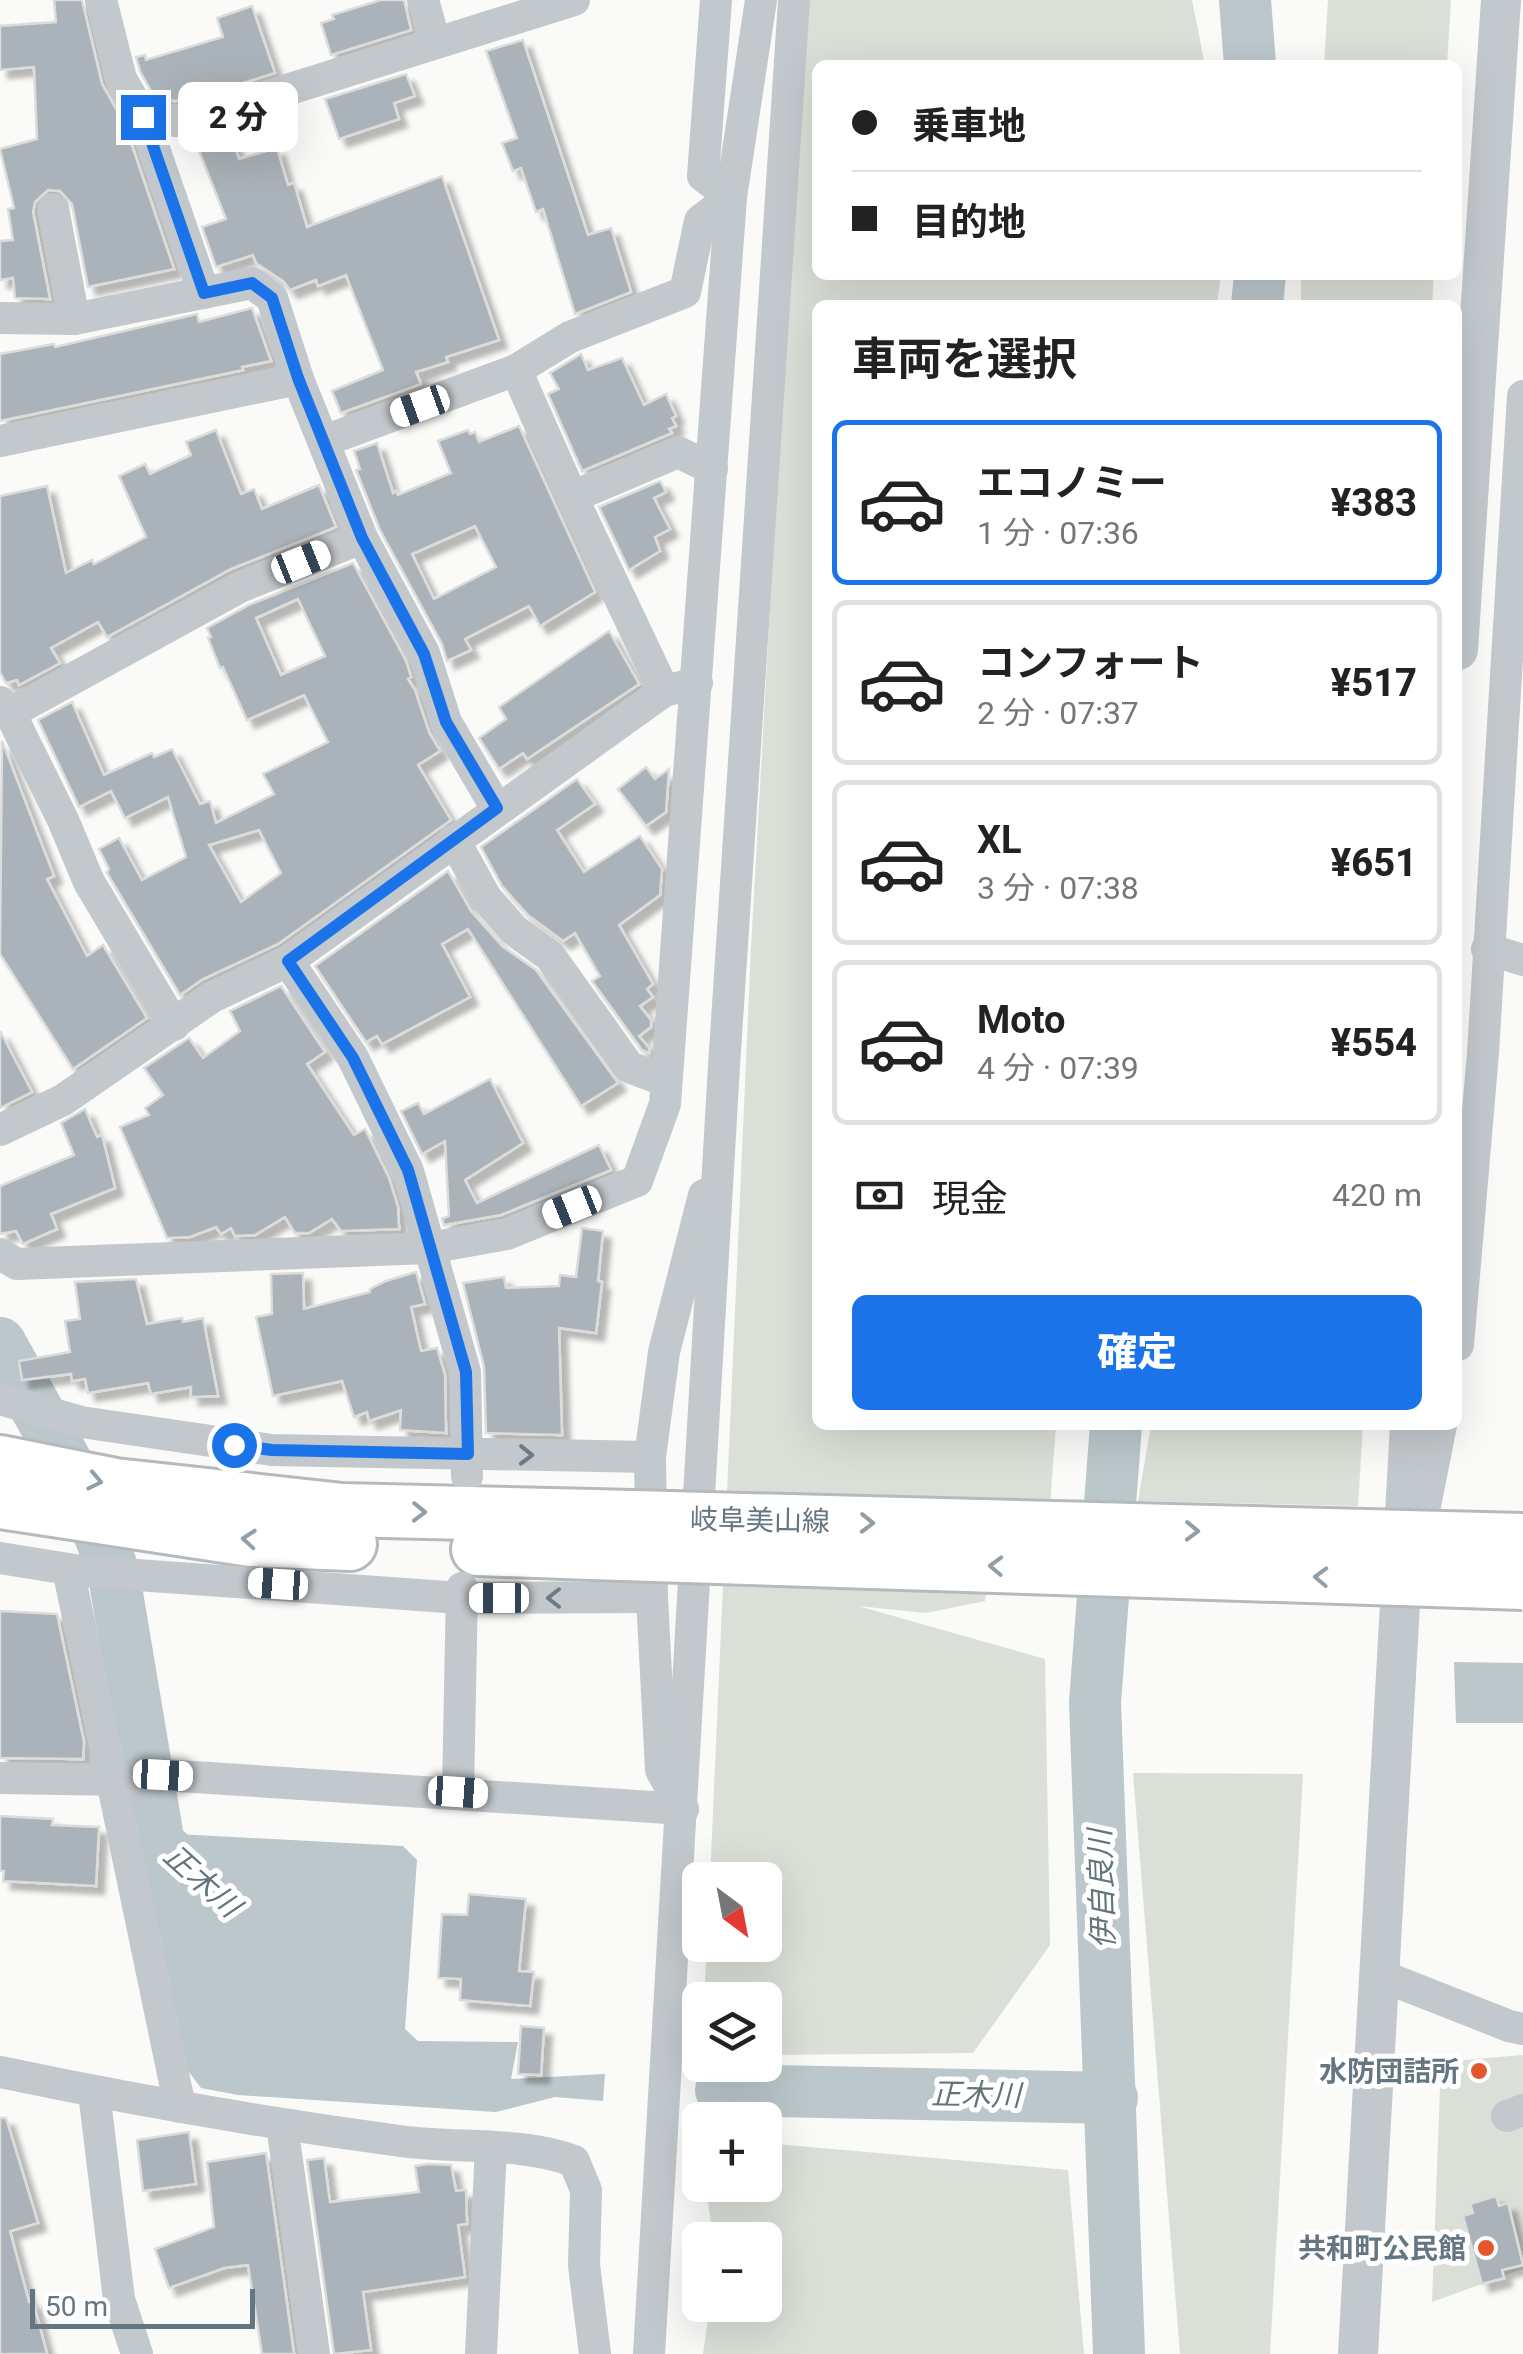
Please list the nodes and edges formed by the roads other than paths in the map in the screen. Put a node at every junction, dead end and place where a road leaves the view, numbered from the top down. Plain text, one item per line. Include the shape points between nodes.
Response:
1 (100, 0) edge
2 (424, 0) edge
3 (574, 0) edge
4 (716, 0) edge
5 (761, 0) edge
6 (794, 0) edge
7 (1500, 0) edge
8 (435, 43) junction
9 (143, 117) junction
10 (731, 197) junction
11 (54, 209) dead end
12 (204, 293) junction
13 (0, 318) edge
14 (74, 319) junction
15 (516, 370) junction
16 (298, 378) junction
17 (1523, 396) edge
18 (0, 441) edge
19 (324, 441) junction
20 (712, 469) junction
21 (572, 498) junction
22 (362, 538) junction
23 (1462, 588) edge
24 (697, 683) junction
25 (664, 691) junction
26 (5, 708) edge
27 (497, 808) junction
28 (454, 840) junction
29 (1487, 949) junction
30 (1523, 960) edge
31 (288, 961) junction
32 (174, 1025) junction
33 (666, 1081) junction
34 (0, 1130) edge
35 (718, 1158) junction
36 (429, 1248) junction
37 (0, 1254) edge
38 (1462, 1298) edge
39 (5, 1400) edge
40 (1410, 1430) edge
41 (1440, 1430) edge
42 (650, 1457) junction
43 (0, 1462) edge
44 (467, 1465) junction
45 (0, 1502) edge
46 (1423, 1516) dead end
47 (593, 1535) junction
48 (1523, 1540) edge
49 (0, 1558) edge
50 (74, 1570) junction
51 (1523, 1583) edge
52 (461, 1593) junction
53 (652, 1597) junction
54 (0, 1778) edge
55 (117, 1780) junction
56 (458, 1792) junction
57 (683, 1809) junction
58 (1377, 1974) junction
59 (1523, 2029) edge
60 (0, 2072) edge
61 (94, 2092) junction
62 (180, 2107) junction
63 (282, 2125) junction
64 (492, 2148) junction
65 (137, 2354) edge
66 (314, 2354) edge
67 (481, 2354) edge
68 (595, 2354) edge
69 (649, 2354) edge
70 (1358, 2354) edge

1 - 9 street via 121,79
2 - 8 street
3 - 8 street
4 - 10 street via 703,176
5 - 10 street
6 - 35 street
7 - 23 street
8 - 9 street via 204,116
9 - 12 street
10 - 15 street via 700,221 685,292 570,337
10 - 20 street
11 - 14 street
12 - 14 street
12 - 16 street via 252,283 272,298
13 - 14 street
15 - 19 street
15 - 21 street
16 - 18 street
16 - 19 street
17 - 29 street
19 - 22 street
20 - 21 street via 678,452
20 - 24 street
21 - 25 street
22 - 26 street via 240,587
22 - 27 street via 424,654 446,722
24 - 25 street
24 - 33 street
25 - 27 street
26 - 32 street via 90,882
27 - 28 street
28 - 31 street
28 - 33 street via 486,898 550,956 629,1067
29 - 30 street
29 - 38 street
31 - 32 street via 212,997
31 - 36 street via 353,1058 408,1170
32 - 34 street via 62,1100
33 - 36 street via 637,1180 507,1234
35 - 42 street via 697,1212 668,1334
35 - 57 street
36 - 37 street via 16,1264
36 - 44 street via 466,1372
39 - 44 street via 80,1422 272,1450
40 - 58 street
41 - 46 street
44 -> 42 street
42 - 53 street
43 -> 47 main road, 岐阜美山線 via 252,1502
47 -> 45 main road, 岐阜美山線 via 251,1540
47 -> 48 main road, 岐阜美山線, bridge
51 -> 47 main road, 岐阜美山線, bridge
49 - 50 street
50 - 52 street
50 - 55 street
53 -> 52 street
52 - 56 street
53 - 57 street via 660,1770
54 - 55 street
55 - 56 street via 163,1775
55 - 62 street
56 - 57 street
57 - 69 street
58 - 59 street
58 - 70 street
60 - 61 street
61 - 62 street
61 - 65 street via 120,2299
62 - 63 street
63 - 64 street
63 - 66 street
64 - 67 street
64 - 68 street via 549,2151 574,2160 586,2190 584,2265

